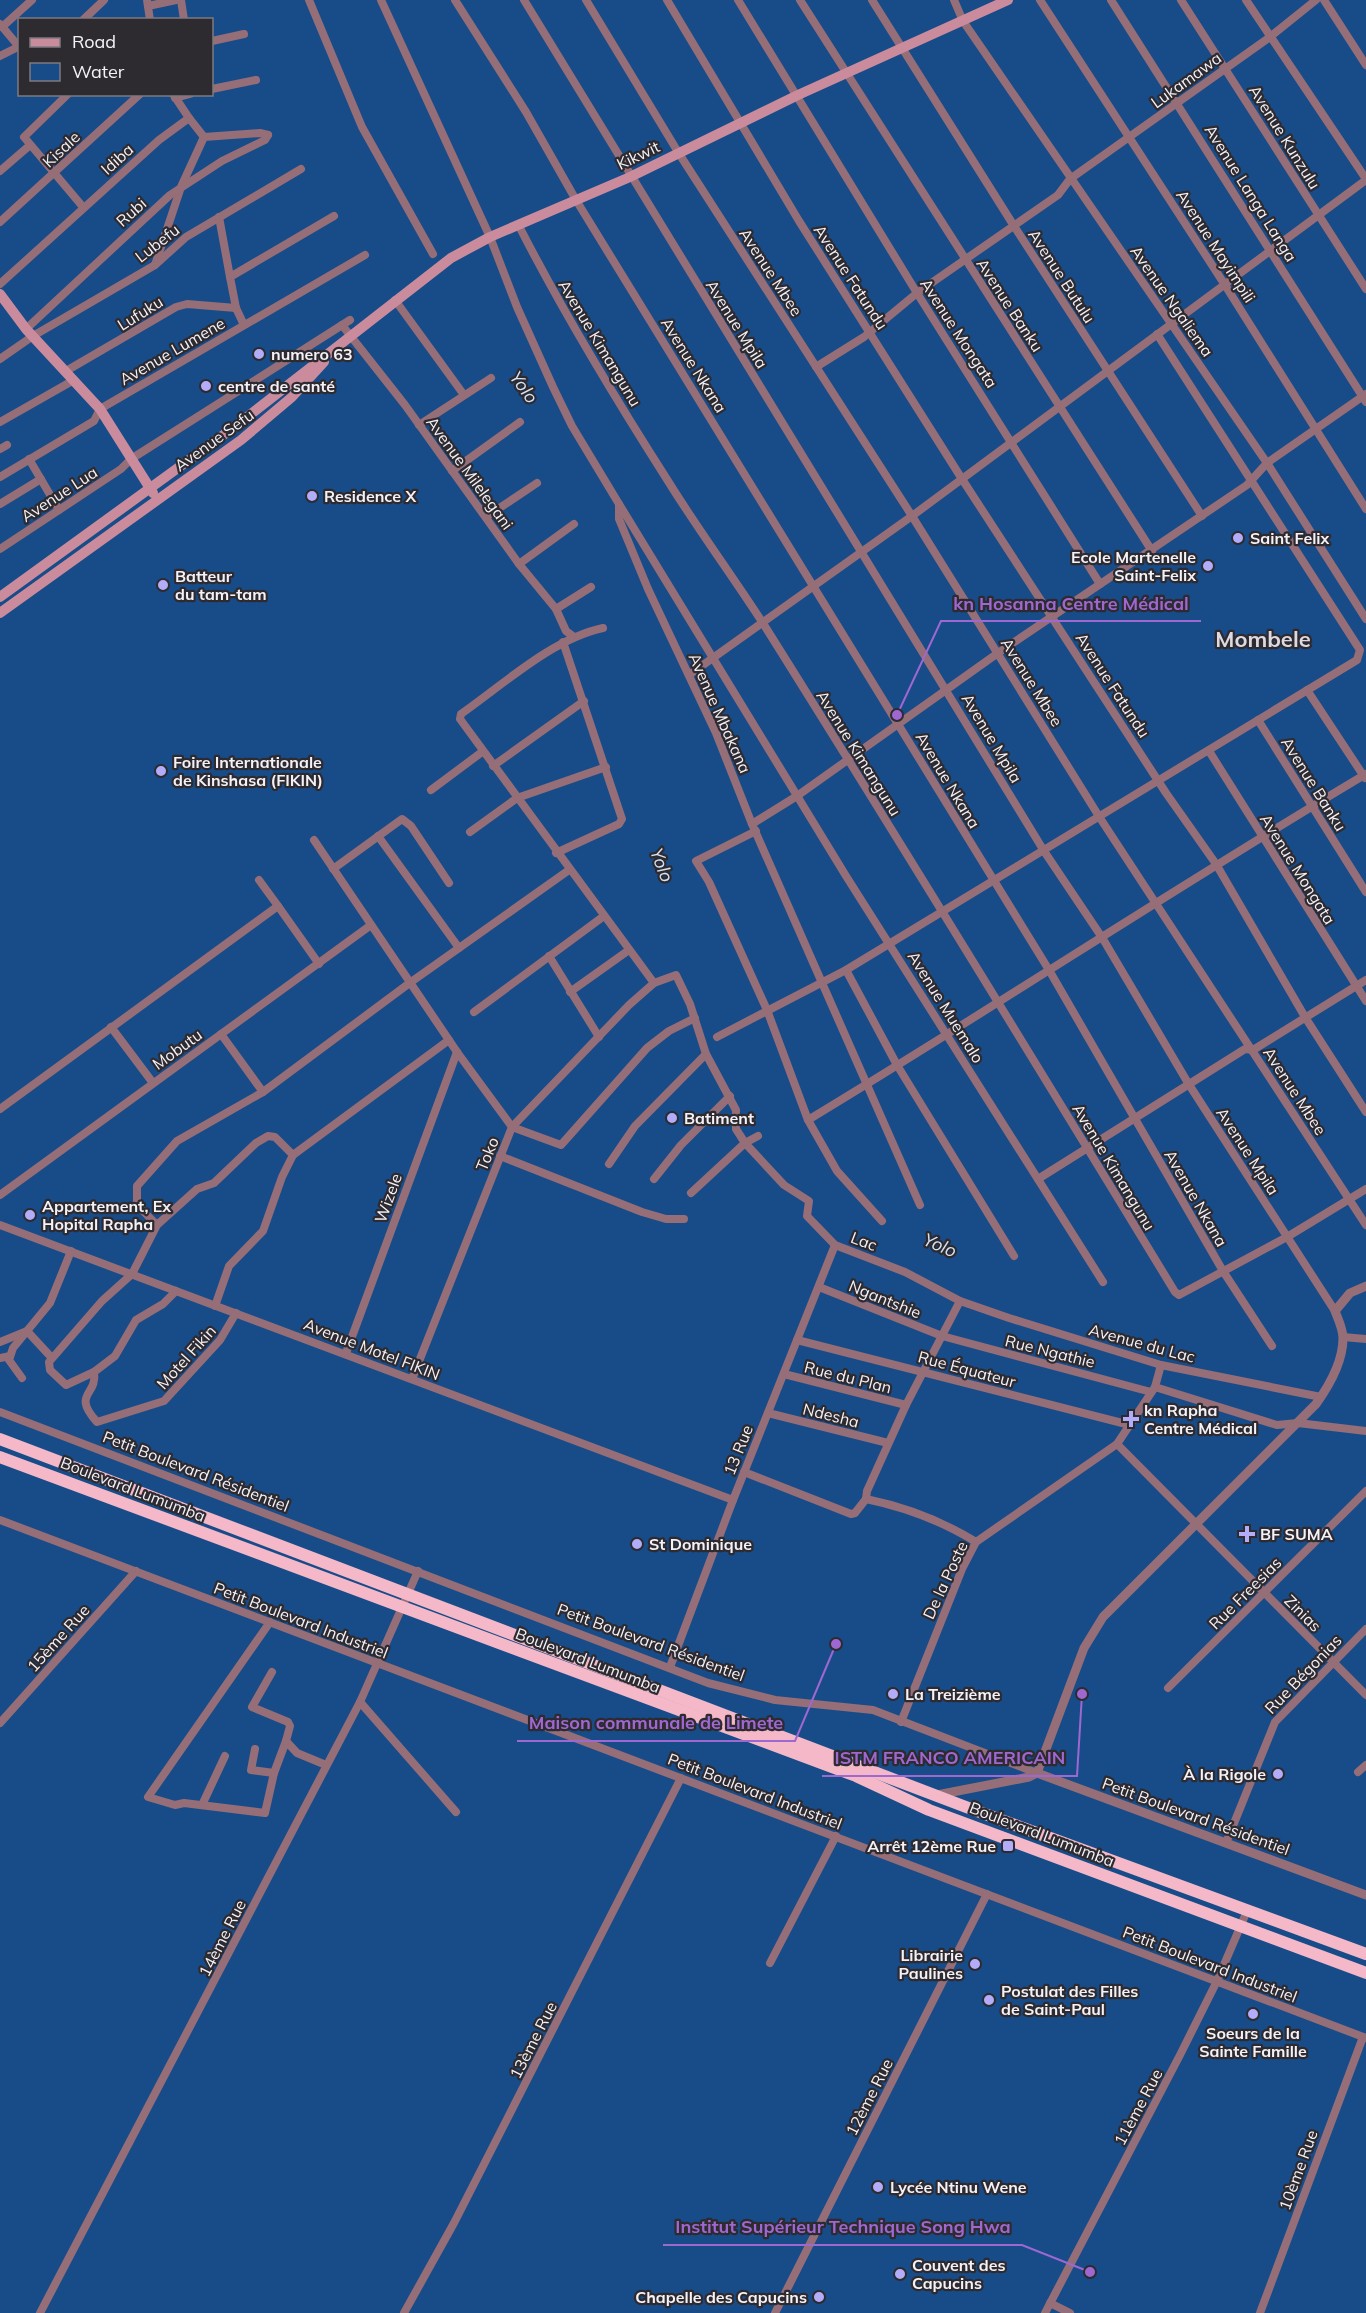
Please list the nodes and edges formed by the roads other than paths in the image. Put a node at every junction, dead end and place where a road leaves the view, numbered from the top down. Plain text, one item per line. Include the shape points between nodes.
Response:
1 (32, 0) edge
2 (104, 0) edge
3 (176, 0) edge
4 (181, 0) edge
5 (309, 0) edge
6 (381, 0) edge
7 (455, 0) edge
8 (524, 0) edge
9 (586, 0) edge
10 (667, 0) edge
11 (738, 0) edge
12 (800, 0) edge
13 (872, 0) edge
14 (954, 0) edge
15 (1008, 0) edge
16 (1040, 0) edge
17 (1111, 0) edge
18 (1181, 0) edge
19 (1246, 0) edge
20 (1316, 0) edge
21 (1324, 0) edge
22 (148, 3) edge
23 (85, 18) edge
24 (150, 18) edge
25 (184, 18) edge
26 (963, 21) junction
27 (1, 25) edge
28 (243, 34) dead end
29 (1270, 37) junction
30 (213, 41) edge
31 (18, 47) edge
32 (904, 47) junction
33 (18, 48) edge
34 (0, 56) edge
35 (1366, 65) edge
36 (1225, 68) junction
37 (847, 74) junction
38 (256, 80) dead end
39 (213, 89) edge
40 (798, 95) junction
41 (66, 96) edge
42 (138, 96) edge
43 (174, 96) edge
44 (1178, 103) junction
45 (189, 118) junction
46 (742, 122) junction
47 (204, 137) junction
48 (1129, 137) junction
49 (29, 146) junction
50 (678, 152) junction
51 (301, 169) dead end
52 (0, 171) edge
53 (54, 175) junction
54 (630, 177) junction
55 (1070, 179) junction
56 (1366, 180) edge
57 (181, 186) junction
58 (576, 201) junction
59 (83, 207) junction
60 (334, 216) dead end
61 (1319, 216) junction
62 (219, 217) junction
63 (0, 222) edge
64 (519, 226) junction
65 (1014, 226) junction
66 (490, 237) junction
67 (1271, 250) junction
68 (433, 254) dead end
69 (365, 255) dead end
70 (965, 260) junction
71 (155, 265) junction
72 (230, 277) junction
73 (0, 284) edge
74 (1225, 285) junction
75 (1366, 289) edge
76 (917, 293) junction
77 (0, 294) edge
78 (395, 300) junction
79 (236, 308) junction
80 (350, 320) dead end
81 (1172, 323) junction
82 (244, 324) junction
83 (342, 325) junction
84 (870, 331) junction
85 (29, 333) junction
86 (1157, 334) junction
87 (345, 338) junction
88 (0, 359) edge
89 (816, 367) junction
90 (1107, 372) junction
91 (70, 375) junction
92 (491, 378) dead end
93 (464, 395) junction
94 (1365, 397) edge
95 (1059, 407) junction
96 (100, 409) junction
97 (0, 422) edge
98 (520, 422) dead end
99 (418, 425) junction
100 (1315, 430) junction
101 (1011, 440) junction
102 (30, 459) junction
103 (131, 459) junction
104 (1267, 462) junction
105 (452, 471) junction
106 (0, 477) edge
107 (41, 479) junction
108 (962, 479) junction
109 (1250, 482) junction
110 (537, 483) dead end
111 (149, 489) junction
112 (157, 500) junction
113 (0, 504) edge
114 (619, 504) junction
115 (1366, 509) edge
116 (59, 510) junction
117 (912, 516) junction
118 (1202, 516) junction
119 (486, 517) junction
120 (574, 524) dead end
121 (0, 549) edge
122 (1152, 551) junction
123 (861, 552) junction
124 (519, 564) junction
125 (1100, 584) junction
126 (814, 586) junction
127 (591, 587) dead end
128 (0, 597) edge
129 (555, 609) junction
130 (0, 613) edge
131 (1053, 618) junction
132 (1366, 619) edge
133 (763, 624) junction
134 (603, 628) dead end
135 (574, 637) junction
136 (563, 642) junction
137 (998, 653) junction
138 (714, 659) junction
139 (689, 675) junction
140 (947, 689) junction
141 (1307, 690) junction
142 (584, 701) junction
143 (1258, 720) junction
144 (900, 724) junction
145 (1209, 751) junction
146 (482, 752) junction
147 (845, 760) junction
148 (493, 766) junction
149 (606, 767) junction
150 (1365, 776) edge
151 (1160, 781) junction
152 (431, 790) dead end
153 (797, 796) junction
154 (517, 798) junction
155 (1312, 807) junction
156 (1100, 818) junction
157 (754, 828) junction
158 (470, 832) dead end
159 (378, 836) junction
160 (1262, 837) junction
161 (314, 840) dead end
162 (1044, 851) junction
163 (556, 853) junction
164 (1216, 864) junction
165 (333, 869) junction
166 (569, 870) junction
167 (260, 880) dead end
168 (993, 880) junction
169 (449, 883) dead end
170 (1366, 892) edge
171 (1157, 903) junction
172 (278, 906) junction
173 (942, 912) junction
174 (604, 916) junction
175 (371, 925) junction
176 (1103, 939) junction
177 (890, 943) junction
178 (459, 948) junction
179 (629, 950) junction
180 (549, 956) junction
181 (319, 964) junction
182 (846, 970) junction
183 (1049, 970) junction
184 (1366, 980) edge
185 (411, 982) junction
186 (821, 982) junction
187 (654, 983) junction
188 (1356, 986) junction
189 (570, 992) junction
190 (1366, 1001) edge
191 (999, 1002) junction
192 (767, 1011) junction
193 (474, 1012) dead end
194 (1305, 1017) junction
195 (694, 1018) junction
196 (111, 1027) junction
197 (220, 1034) junction
198 (946, 1034) junction
199 (599, 1037) junction
200 (717, 1037) dead end
201 (449, 1040) junction
202 (1253, 1050) junction
203 (457, 1052) junction
204 (706, 1054) junction
205 (897, 1065) junction
206 (153, 1083) junction
207 (1188, 1083) junction
208 (866, 1085) junction
209 (263, 1092) junction
210 (730, 1096) junction
211 (0, 1109) edge
212 (1366, 1112) edge
213 (1134, 1117) junction
214 (808, 1120) junction
215 (512, 1127) junction
216 (758, 1136) dead end
217 (745, 1143) junction
218 (1086, 1147) junction
219 (294, 1155) junction
220 (501, 1156) junction
221 (609, 1164) dead end
222 (654, 1179) dead end
223 (1038, 1179) junction
224 (1366, 1189) edge
225 (691, 1193) dead end
226 (0, 1195) edge
227 (1349, 1200) junction
228 (920, 1205) dead end
229 (684, 1219) dead end
230 (882, 1221) dead end
231 (1366, 1224) edge
232 (157, 1225) junction
233 (4, 1226) edge
234 (0, 1236) edge
235 (1287, 1237) junction
236 (835, 1245) junction
237 (71, 1251) junction
238 (1014, 1256) dead end
239 (1223, 1271) junction
240 (132, 1274) junction
241 (1103, 1282) dead end
242 (1366, 1286) edge
243 (819, 1287) junction
244 (176, 1291) junction
245 (960, 1300) junction
246 (215, 1306) junction
247 (1335, 1311) junction
248 (236, 1313) junction
249 (27, 1331) junction
250 (942, 1336) junction
251 (1343, 1337) junction
252 (1366, 1339) edge
253 (797, 1340) junction
254 (0, 1342) edge
255 (1272, 1346) dead end
256 (346, 1353) junction
257 (10, 1356) junction
258 (51, 1357) junction
259 (0, 1358) edge
260 (1161, 1365) junction
261 (94, 1372) junction
262 (923, 1372) junction
263 (784, 1374) junction
264 (22, 1378) dead end
265 (412, 1379) junction
266 (1153, 1390) junction
267 (1321, 1397) junction
268 (906, 1405) junction
269 (0, 1412) edge
270 (768, 1413) junction
271 (1298, 1423) junction
272 (1130, 1425) junction
273 (1366, 1431) edge
274 (0, 1439) edge
275 (888, 1443) junction
276 (1117, 1444) junction
277 (0, 1457) edge
278 (744, 1472) junction
279 (1366, 1491) edge
280 (866, 1499) junction
281 (733, 1500) junction
282 (0, 1520) edge
283 (1196, 1523) junction
284 (976, 1542) junction
285 (136, 1571) junction
286 (418, 1571) junction
287 (406, 1593) junction
288 (1263, 1593) junction
289 (400, 1607) junction
290 (270, 1622) junction
291 (1366, 1629) edge
292 (1333, 1662) junction
293 (379, 1664) junction
294 (670, 1667) junction
295 (272, 1672) dead end
296 (1168, 1688) dead end
297 (1366, 1695) edge
298 (360, 1702) junction
299 (901, 1722) junction
300 (0, 1723) edge
301 (286, 1741) junction
302 (255, 1749) dead end
303 (225, 1756) dead end
304 (326, 1765) junction
305 (1366, 1765) edge
306 (1358, 1772) dead end
307 (274, 1773) junction
308 (1037, 1773) junction
309 (681, 1778) junction
310 (937, 1795) junction
311 (202, 1805) junction
312 (456, 1812) dead end
313 (836, 1836) junction
314 (1226, 1842) junction
315 (987, 1894) junction
316 (1366, 1895) edge
317 (1247, 1911) junction
318 (1242, 1927) junction
319 (1366, 1954) edge
320 (770, 1963) dead end
321 (1366, 1973) edge
322 (1217, 1981) junction
323 (1364, 2037) edge
324 (1050, 2303) junction
325 (40, 2313) edge
326 (405, 2313) edge
327 (775, 2313) edge
328 (1045, 2313) edge
329 (1070, 2313) edge
330 (1260, 2313) edge

1 - 27 street
2 - 23 street
3 - 22 street
4 - 25 street
5 - 68 street via 362,127
6 - 66 street, Avenue Mbakana
7 - 58 street, Avenue Nkana via 526,112
8 - 54 street, Avenue Mpila
9 - 50 street, Avenue Mbee
10 - 46 street, Avenue Fatundu
11 - 40 street, Avenue Mongata
12 - 37 street, Avenue Banku
13 - 32 street, Avenue Butulu
14 - 26 street, Avenue Ngaliema
15 - 26 main road, Kikwit
16 - 48 street, Avenue Mayimpili
17 - 44 street, Avenue Langa Langa
18 - 36 street, Avenue Kunzulu
19 - 29 street
20 - 29 street, Lukamawa
21 - 35 street
22 - 24 street
26 - 32 main road, Kikwit
26 - 55 street, Avenue Ngaliema
27 - 31 street
28 - 30 street
29 - 36 street, Lukamawa
29 - 56 street
32 - 37 main road, Kikwit
32 - 65 street, Avenue Butulu
33 - 34 street
36 - 44 street, Lukamawa
36 - 61 street, Avenue Kunzulu
37 - 40 main road, Kikwit
37 - 70 street, Avenue Banku
38 - 39 street
40 - 46 main road, Kikwit
40 - 76 street, Avenue Mongata
41 - 49 street via 24,137
42 - 53 street, Kisale
43 - 45 street
44 - 48 street, Lukamawa
44 - 67 street, Avenue Langa Langa
45 - 47 street
45 - 59 street, Idiba
46 - 50 main road, Kikwit
46 - 84 street, Avenue Fatundu via 799,221
47 - 57 street
47 - 57 street, Rubi via 268,135
48 - 55 street, Lukamawa
48 - 74 street, Avenue Mayimpili
49 - 52 street
49 - 53 street
50 - 54 main road, Kikwit
50 - 89 street, Avenue Mbee
51 - 62 street, Lubefu
53 - 59 street
53 - 63 street, Kisale
54 - 58 main road, Kikwit
54 - 123 street, Avenue Mpila
55 - 65 street, Lukamawa via 1058,195
55 - 81 street, Avenue Ngaliema
56 - 61 street
57 - 71 street
57 - 85 street, Rubi
58 - 64 main road, Kikwit
58 - 126 street, Avenue Nkana
59 - 73 street, Idiba
60 - 72 street
61 - 67 street
61 - 75 street, Avenue Kunzulu
62 - 71 street, Lubefu via 176,245
62 - 72 street
64 - 66 main road, Kikwit
64 - 133 street, Avenue Kimangunu via 558,303 668,481
65 - 70 street, Lukamawa
65 - 90 street, Avenue Butulu
66 - 78 main road, Kikwit via 451,258
66 - 114 street, Avenue Mbakana via 553,387
67 - 74 street
67 - 94 street, Avenue Langa Langa
69 - 82 street, Avenue Lumene
70 - 76 street, Lukamawa
70 - 95 street, Avenue Banku
71 - 85 street, Lubefu
72 - 79 street
74 - 81 street
74 - 100 street, Avenue Mayimpili
76 - 84 street, Lukamawa
76 - 101 street, Avenue Mongata
77 - 85 main road
78 - 87 main road, Kikwit
78 - 93 street
79 - 82 street
79 - 91 street, Lufuku via 188,304 176,307
80 - 83 street, Avenue Lua
81 - 86 street
81 - 104 street, Avenue Ngaliema
82 - 96 street, Avenue Lumene
83 - 87 street, Avenue Milelegani
83 - 103 street, Avenue Lua
84 - 89 street, Lukamawa
84 - 108 street, Avenue Fatundu
85 - 88 street, Lubefu
85 - 91 main road
86 - 90 street
86 - 109 street
87 - 99 street, Avenue Milelegani
87 - 111 main road, Avenue Sefu
87 - 112 main road, Avenue Sefu via 273,414
89 - 117 street, Avenue Mbee
90 - 95 street
90 - 118 street, Avenue Butulu
91 - 96 main road
91 - 97 street, Lufuku
92 - 93 street
93 - 99 street
94 - 100 street
95 - 101 street
95 - 122 street, Avenue Banku
96 - 102 street, Avenue Lumene via 94,421
96 - 103 main road
98 - 105 street
99 - 105 street, Avenue Milelegani
100 - 104 street
100 - 115 street, Avenue Mayimpili
101 - 108 street
101 - 125 street, Avenue Mongata
102 - 106 street, Avenue Lumene
102 - 107 street
103 - 111 main road
103 - 116 street, Avenue Lua
104 - 109 street
104 - 132 street, Avenue Ngaliema
105 - 119 street, Avenue Milelegani
107 - 113 street
107 - 116 street
108 - 117 street
108 - 131 street, Avenue Fatundu
109 - 118 street
109 - 141 street via 1360,650 1357,660
110 - 119 street
111 - 112 main road
111 - 128 main road, Avenue Sefu
112 - 130 main road, Avenue Sefu
114 - 138 street, Avenue Muemalo
114 - 139 street, Avenue Mbakana via 619,519
116 - 121 street, Avenue Lua
117 - 123 street
117 - 137 street, Avenue Mbee
118 - 122 street
119 - 124 street, Avenue Milelegani
120 - 124 street
122 - 125 street
123 - 126 street
123 - 140 street, Avenue Mpila
124 - 129 street, Avenue Milelegani
125 - 131 street
126 - 133 street
126 - 144 street, Avenue Nkana
127 - 129 street
129 - 135 street, Avenue Milelegani via 566,631
131 - 137 street
131 - 151 street, Avenue Fatundu
133 - 138 street
133 - 147 street, Avenue Kimangunu
134 - 135 street
135 - 136 street
136 - 142 street
136 - 146 street via 461,714 460,719
137 - 140 street
137 - 156 street, Avenue Mbee
138 - 139 street
138 - 153 street, Avenue Muemalo
139 - 157 street, Avenue Mbakana
140 - 144 street
140 - 162 street, Avenue Mpila
141 - 143 street
141 - 150 street
142 - 148 street
142 - 149 street
143 - 145 street
143 - 155 street, Avenue Banku
144 - 147 street
144 - 168 street, Avenue Nkana
145 - 151 street
145 - 160 street, Avenue Mongata
146 - 148 street
146 - 152 street
147 - 153 street
147 - 173 street, Avenue Kimangunu
148 - 154 street
149 - 154 street
149 - 163 street via 621,822
150 - 155 street
151 - 156 street
151 - 164 street, Avenue Fatundu
153 - 157 street
153 - 177 street, Avenue Muemalo
154 - 158 street
154 - 163 street
155 - 160 street
155 - 170 street, Avenue Banku
156 - 162 street
156 - 171 street, Avenue Mbee
157 - 186 street, Avenue Mbakana
157 - 192 street via 696,861
159 - 165 street
159 - 169 street via 399,820 406,821
159 - 178 street
160 - 164 street
160 - 188 street, Avenue Mongata
161 - 165 street
162 - 168 street
162 - 176 street, Avenue Mpila
163 - 166 street
164 - 171 street
164 - 194 street, Avenue Fatundu
165 - 175 street
166 - 174 street
166 - 178 street
167 - 172 street
168 - 173 street
168 - 183 street, Avenue Nkana
171 - 176 street
171 - 202 street, Avenue Mbee
172 - 181 street
172 - 196 street
173 - 177 street
173 - 191 street, Avenue Kimangunu
174 - 179 street
174 - 180 street
175 - 181 street, Mobutu
175 - 185 street
176 - 183 street
176 - 207 street, Avenue Mpila
177 - 182 street
177 - 198 street, Avenue Muemalo
178 - 185 street
179 - 187 street
179 - 189 street
180 - 189 street
180 - 193 street
181 - 197 street, Mobutu
182 - 186 street
182 - 205 street
183 - 191 street
183 - 213 street, Avenue Nkana
184 - 188 street
185 - 201 street
185 - 209 street
186 - 192 street
186 - 208 street, Avenue Mbakana
187 - 195 street via 676,975
187 - 199 street, Toko
188 - 190 street, Avenue Mongata
188 - 194 street
189 - 199 street
191 - 198 street
191 - 218 street, Avenue Kimangunu
192 - 200 street
192 - 214 street
194 - 202 street
194 - 212 street, Avenue Fatundu
195 - 204 street
195 - 215 street via 647,1048 561,1144
196 - 206 street
196 - 211 street
197 - 206 street, Mobutu
197 - 209 street
198 - 205 street
198 - 223 street, Avenue Muemalo
199 - 215 street, Toko
201 - 203 street
201 - 219 street
202 - 207 street via 1245,1049
202 - 227 street, Avenue Mbee
203 - 215 street
203 - 256 street, Wizele
204 - 210 street
204 - 221 street via 635,1126
205 - 208 street
205 - 238 street
206 - 226 street, Mobutu
207 - 213 street
207 - 235 street, Avenue Mpila
208 - 214 street
208 - 228 street, Avenue Mbakana
209 - 232 street via 177,1141 152,1167 137,1186 136,1195 137,1204
210 - 217 street via 736,1110 736,1129
210 - 222 street via 681,1145
213 - 218 street
213 - 239 street, Avenue Nkana
214 - 230 street via 837,1171
215 - 220 street, Toko
216 - 217 street
217 - 225 street
217 - 236 street, Lac via 781,1181 809,1201 807,1216
218 - 223 street
218 - 239 street, Avenue Kimangunu via 1177,1294
219 - 232 street via 275,1137 268,1136 214,1183 197,1189
219 - 246 street via 263,1231 229,1266
220 - 229 street via 642,1212
220 - 265 street, Toko
223 - 241 street, Avenue Muemalo
224 - 227 street
227 - 231 street, Avenue Mbee
227 - 235 street
232 - 240 street
233 - 234 street
233 - 237 street, Avenue Motel FIKIN
235 - 239 street
235 - 247 street, Avenue Mpila
236 - 243 street, 13 Rue
236 - 245 street, Lac via 905,1272
237 - 240 street, Avenue Motel FIKIN
237 - 249 street via 50,1303
239 - 255 street, Avenue Nkana
240 - 244 street, Avenue Motel FIKIN
240 - 258 street
242 - 247 street via 1350,1293
243 - 250 street, Ngantshie
243 - 253 street, 13 Rue
244 - 246 street, Avenue Motel FIKIN
244 - 261 street via 136,1320 115,1356
245 - 250 street
245 - 260 street, Avenue du Lac
246 - 248 street, Avenue Motel FIKIN
247 - 251 street
248 - 256 street, Avenue Motel FIKIN
248 - 261 street, Motel Fikin via 220,1340 161,1403 97,1422 84,1398 93,1383
249 - 254 street
249 - 257 street
249 - 258 street
250 - 262 street
250 - 266 street, Rue Ngathie
251 - 252 street
251 - 267 street via 1335,1370
253 - 262 street, Rue Équateur
253 - 263 street, 13 Rue
256 - 265 street, Avenue Motel FIKIN
257 - 259 street
257 - 264 street
258 - 261 street via 50,1370 66,1385
260 - 266 street, De la Poste
260 - 267 street, Avenue du Lac
262 - 268 street
262 - 272 street, Rue Équateur
263 - 268 street, Rue du Plan
263 - 270 street, 13 Rue
265 - 281 street, Avenue Motel FIKIN
266 - 271 street via 1277,1425
266 - 272 street, De la Poste
267 - 271 street
268 - 275 street
269 - 286 street, Petit Boulevard Résidentiel
270 - 275 street, Ndesha
270 - 278 street, 13 Rue
271 - 273 street
271 - 283 street
272 - 276 street, De la Poste
274 - 287 highway, Boulevard Lumumba
275 - 280 street
276 - 283 street
276 - 284 street, De la Poste
277 - 289 highway, Boulevard Lumumba
278 - 280 street via 851,1514
278 - 281 street, 13 Rue
279 - 288 street, Rue Freesias
280 - 284 street via 904,1508 954,1528
281 - 294 street, 13 Rue
282 - 285 street, Petit Boulevard Industriel
283 - 288 street, Zinias
283 - 308 street via 1116,1601 1093,1632
284 - 299 street, De la Poste
285 - 290 street, Petit Boulevard Industriel
285 - 300 street, 15ème Rue
286 - 287 street, 14ème Rue
286 - 294 street, Petit Boulevard Résidentiel
287 - 289 street, 14ème Rue
287 - 310 highway, Boulevard Lumumba
288 - 292 street, Zinias
288 - 296 street, Rue Freesias
289 - 293 street, 14ème Rue
289 - 318 highway, Boulevard Lumumba via 856,1776 929,1810
290 - 293 street, Petit Boulevard Industriel
290 - 311 street via 148,1795 176,1805
291 - 292 street, Rue Bégonias
292 - 297 street, Zinias
292 - 314 street, Rue Bégonias via 1269,1731
293 - 298 street, 14ème Rue
293 - 309 street, Petit Boulevard Industriel
294 - 299 street, Petit Boulevard Résidentiel via 729,1689 775,1700 873,1710
295 - 301 street via 252,1704 254,1709 288,1722
298 - 304 street, 14ème Rue
298 - 312 street
299 - 308 street, Petit Boulevard Résidentiel
301 - 304 street via 297,1753
301 - 307 street
302 - 307 street via 251,1770
303 - 311 street
304 - 325 street, 14ème Rue
305 - 306 street
307 - 311 street via 265,1813
308 - 310 street
308 - 314 street, Petit Boulevard Résidentiel
309 - 313 street, Petit Boulevard Industriel
309 - 326 street, 13ème Rue
310 - 317 highway, Boulevard Lumumba
313 - 315 street, Petit Boulevard Industriel
313 - 320 street
314 - 316 street, Petit Boulevard Résidentiel
315 - 322 street, Petit Boulevard Industriel
315 - 327 street, 12ème Rue
317 - 318 street, 11ème Rue
317 - 319 highway, Boulevard Lumumba
318 - 321 highway, Boulevard Lumumba
318 - 322 street, 11ème Rue
322 - 323 street, Petit Boulevard Industriel
322 - 324 street, 11ème Rue
323 - 330 street, 10ème Rue
324 - 328 street, 11ème Rue
324 - 329 street

